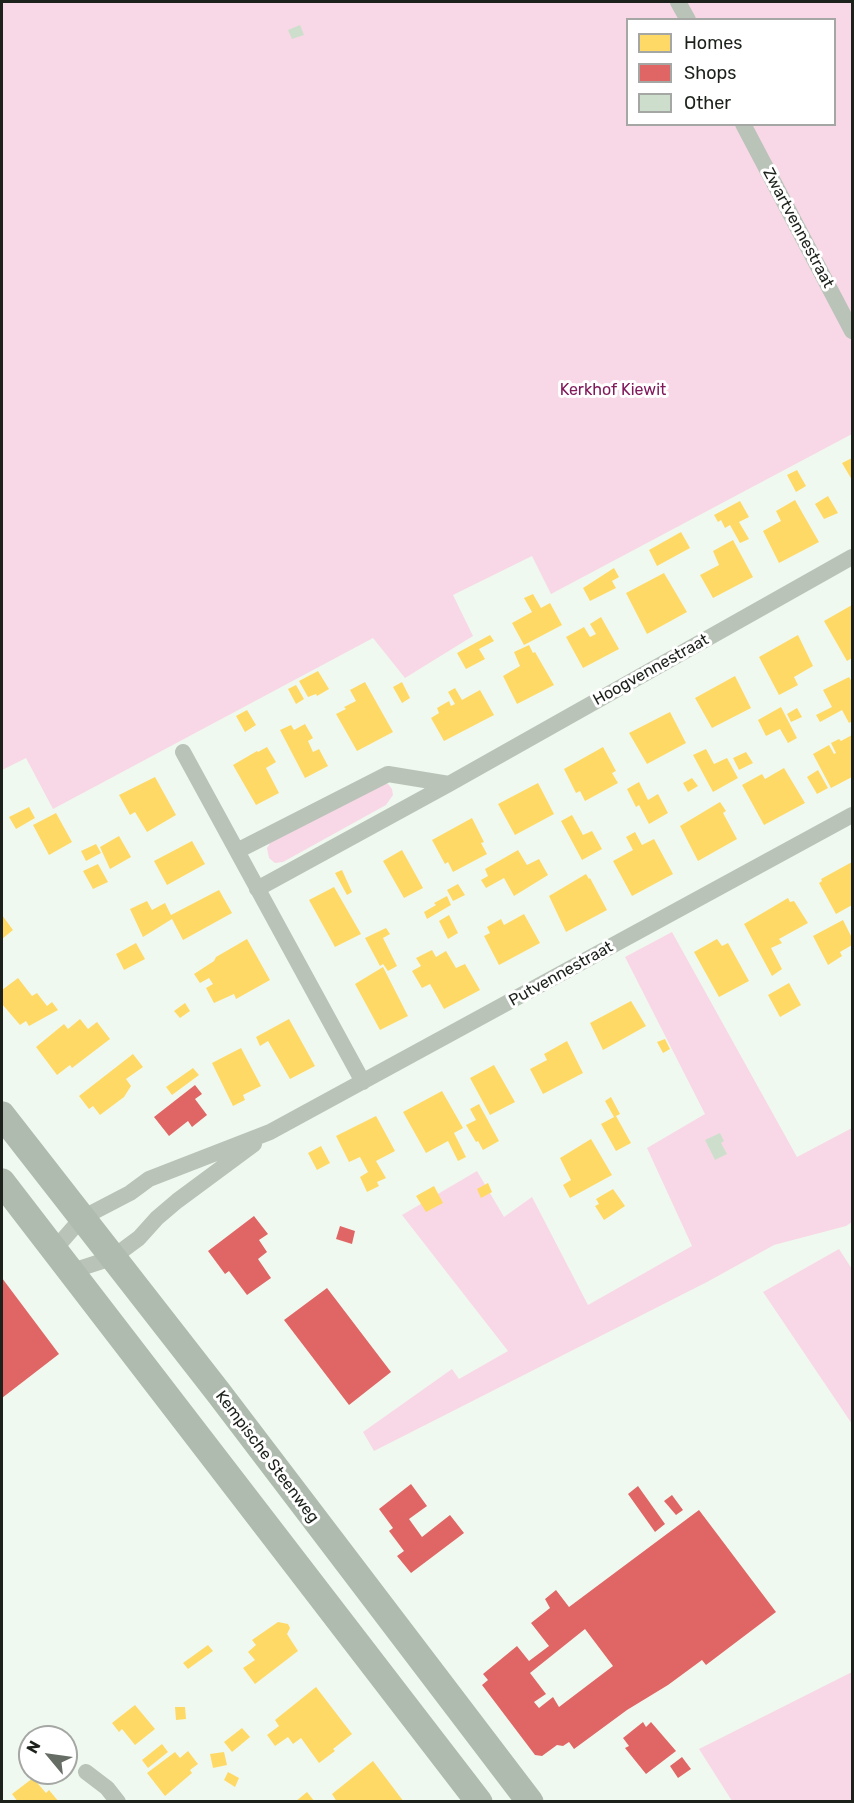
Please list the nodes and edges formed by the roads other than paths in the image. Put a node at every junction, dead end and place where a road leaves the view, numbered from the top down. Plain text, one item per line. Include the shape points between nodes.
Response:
1 (678, 2) edge
2 (687, 18) edge
3 (744, 126) edge
4 (852, 331) edge
5 (852, 557) edge
6 (183, 752) dead end
7 (449, 784) junction
8 (852, 815) edge
9 (237, 851) junction
10 (256, 889) junction
11 (363, 1083) junction
12 (2, 1115) edge
13 (270, 1132) junction
14 (2, 1182) edge
15 (82, 1218) junction
16 (112, 1258) junction
17 (62, 1261) junction
18 (86, 1772) dead end
19 (118, 1802) edge
20 (479, 1802) edge
21 (530, 1802) edge

1 - 2 street
3 - 4 street, Zwartvennestraat
5 - 7 street, Hoogvennestraat
6 - 9 street
7 - 9 street via 388,774
7 - 10 street, Hoogvennestraat
8 - 11 street, Putvennestraat
9 - 10 street
10 - 11 street
11 - 13 street, Putvennestraat
12 - 15 main road, Kempische Steenweg
13 - 15 street, Putvennestraat via 163,1172
13 - 16 street, Putvennestraat via 177,1201
14 - 17 main road
15 - 16 main road, Kempische Steenweg
15 - 17 street, Putvennestraat
16 - 17 street, Putvennestraat
16 - 21 main road, Kempische Steenweg
17 - 20 main road
18 - 19 street

